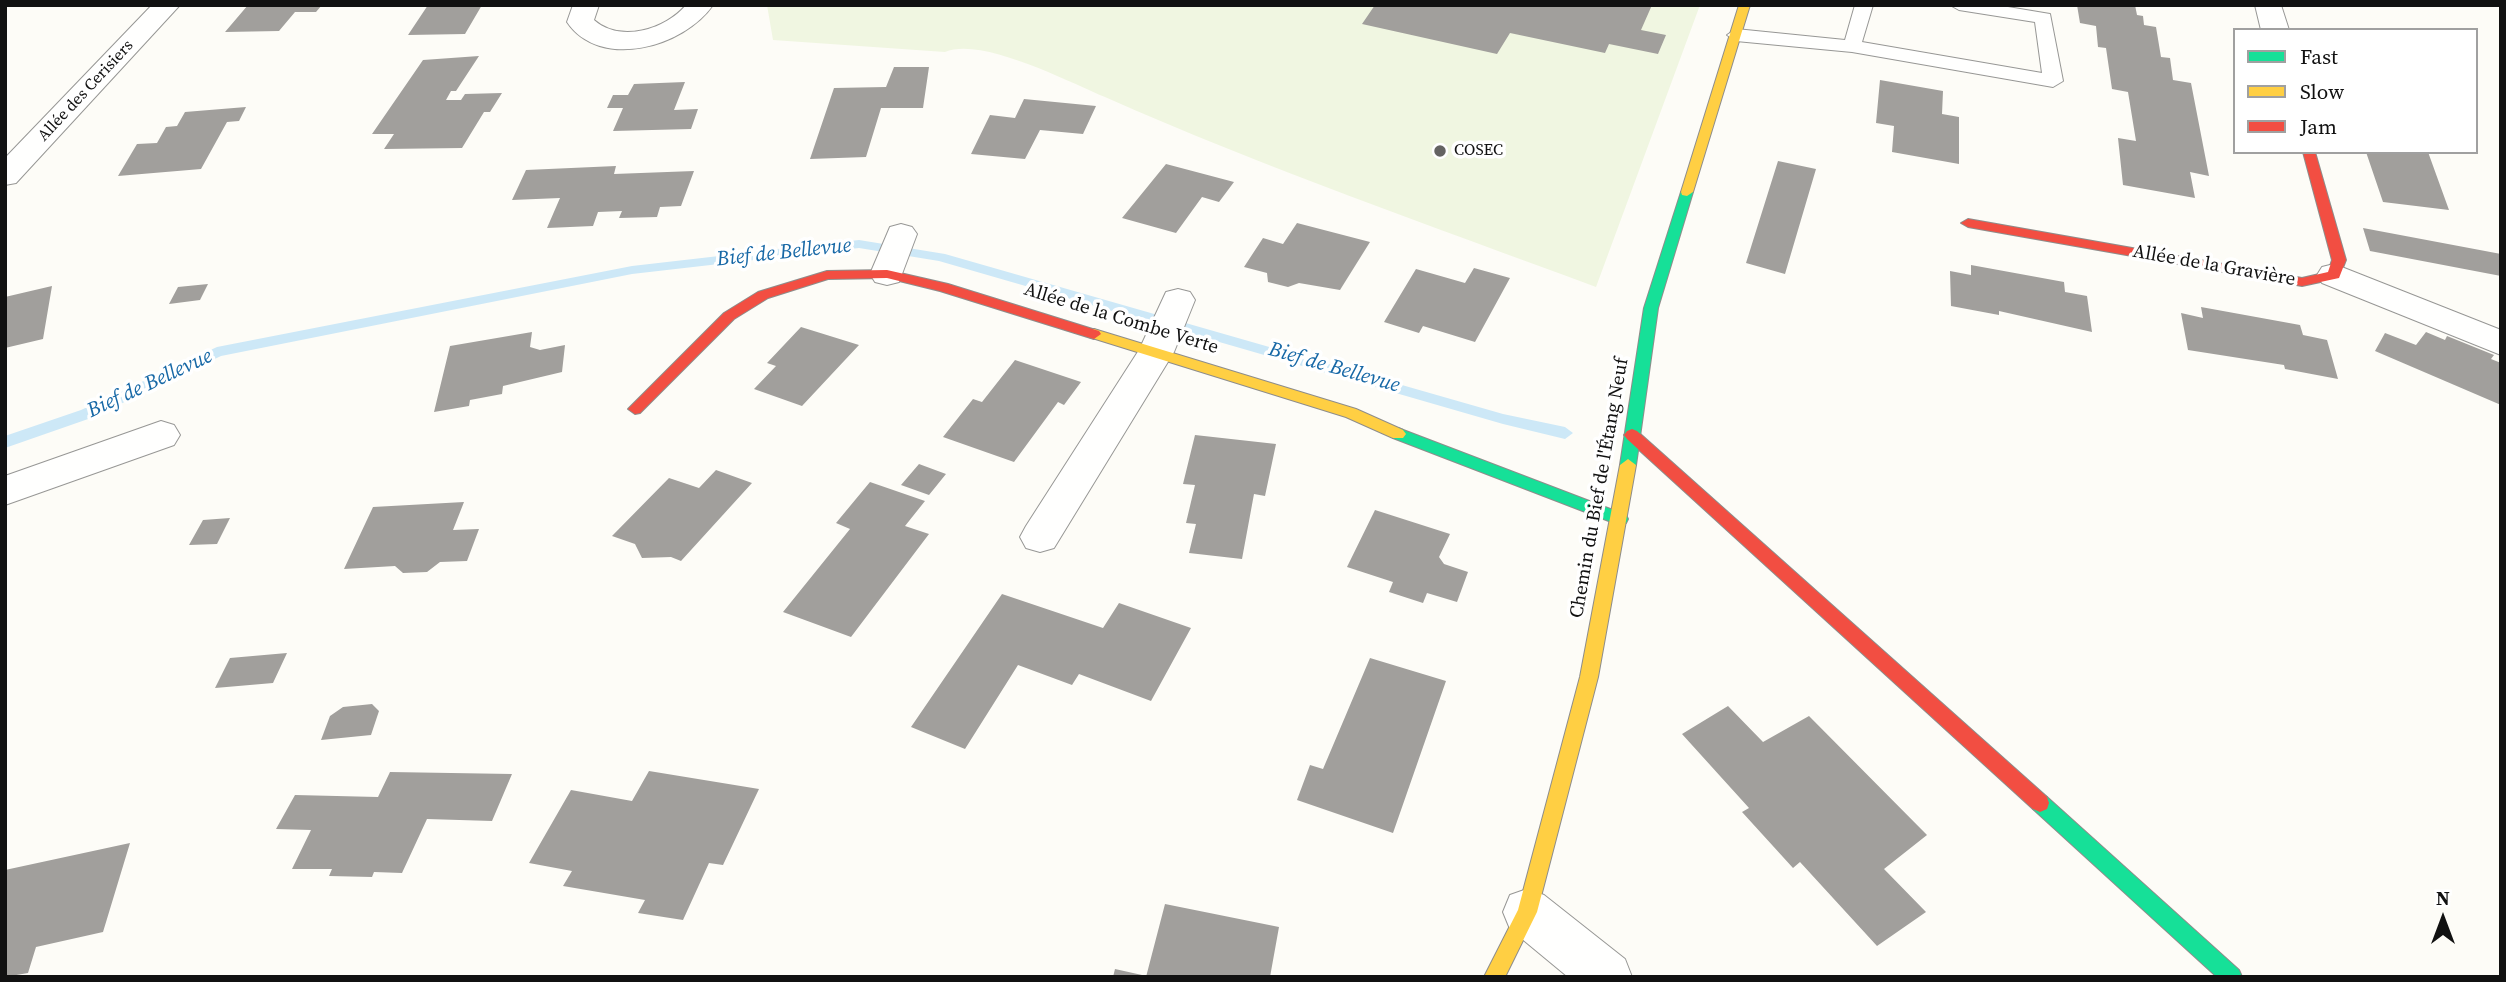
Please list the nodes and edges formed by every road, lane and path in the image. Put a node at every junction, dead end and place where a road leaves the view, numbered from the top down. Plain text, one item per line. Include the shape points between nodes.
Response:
1 (167, 5) edge
2 (586, 5) edge
3 (700, 5) edge
4 (1745, 5) edge
5 (1864, 5) edge
6 (1959, 5) edge
7 (2268, 5) edge
8 (2274, 28) edge
9 (1736, 35) junction
10 (1852, 46) junction
11 (2310, 154) edge
12 (5, 176) edge
13 (1968, 223) dead end
14 (901, 234) dead end
15 (887, 274) junction
16 (2334, 275) junction
17 (1178, 300) dead end
18 (2501, 344) edge
19 (1156, 352) junction
20 (635, 409) dead end
21 (160, 435) dead end
22 (1632, 435) junction
23 (5, 491) edge
24 (1620, 519) junction
25 (1040, 537) dead end
26 (1527, 912) junction
27 (1494, 977) edge
28 (1607, 977) edge
29 (2232, 977) edge

1 - 12 street, Allée des Cerisiers
2 - 3 street via 580,22 587,31 622,40 668,32 685,23
4 - 9 street, Chemin du Bief de l'Étang Neuf
5 - 10 lane
6 - 10 lane via 2044,18 2053,81
7 - 8 street
9 - 10 lane
9 - 22 street, Chemin du Bief de l'Étang Neuf via 1651,308
11 - 16 street via 2339,260
13 - 16 street, Allée de la Gravière via 2302,282
14 - 15 street
15 - 19 street, Allée de la Combe Verte
15 - 20 street, Allée de la Combe Verte via 827,275 763,295 729,316
16 - 18 street
17 - 19 street
19 - 24 street, Allée de la Combe Verte via 1351,413 1447,455
19 - 25 street
21 - 23 street
22 - 24 street, Chemin du Bief de l'Étang Neuf
22 - 29 street
24 - 26 street, Chemin du Bief de l'Étang Neuf via 1589,677
26 - 27 street, Chemin du Bief de l'Étang Neuf
26 - 28 street

